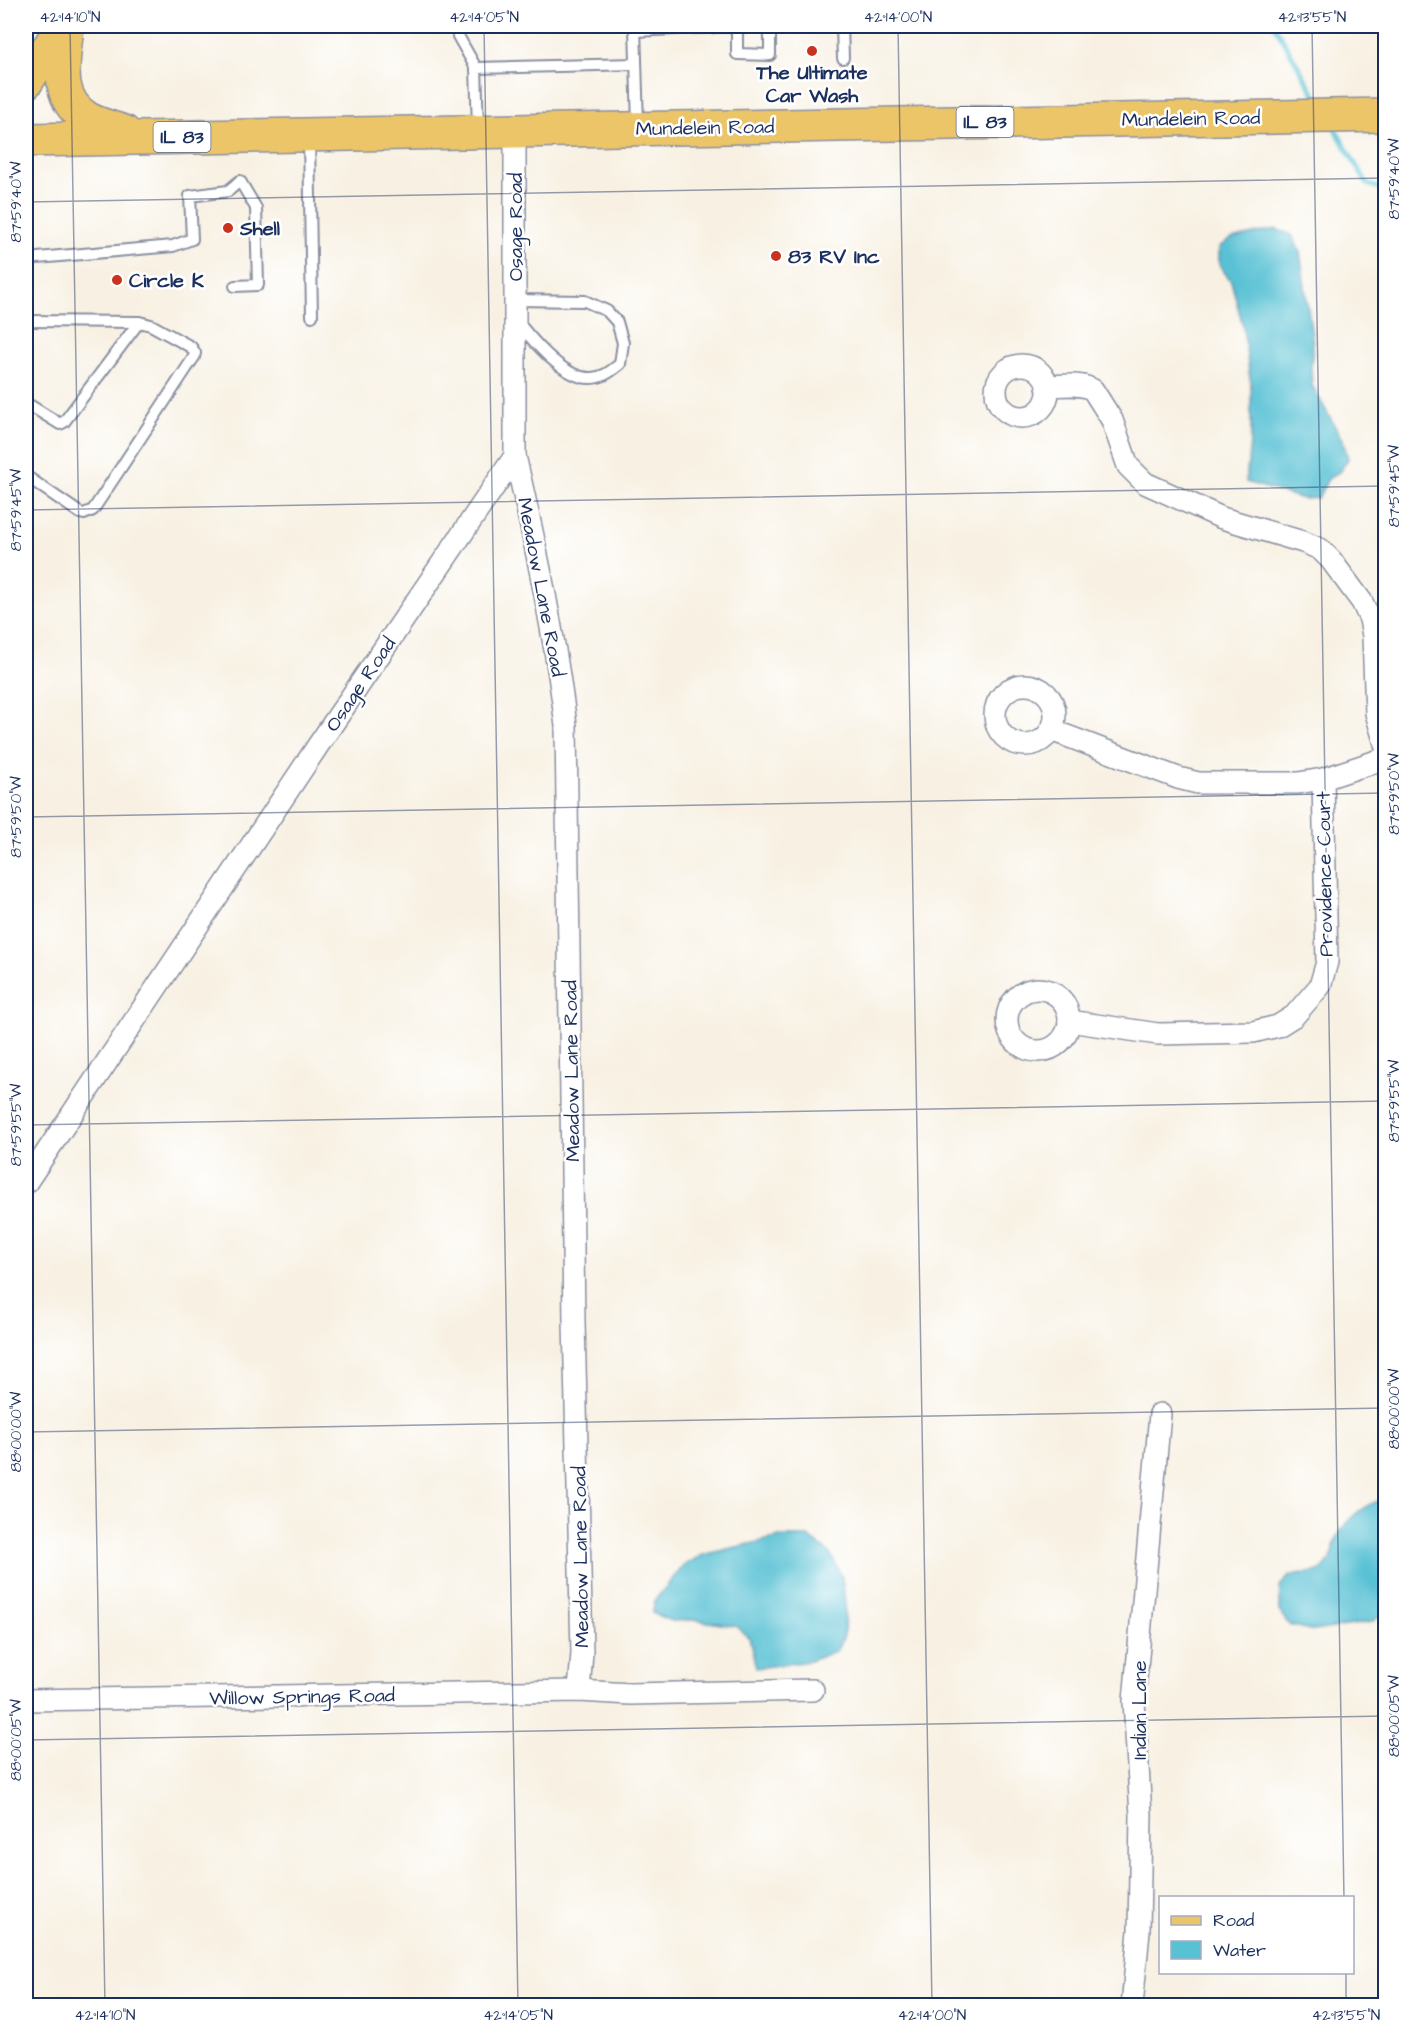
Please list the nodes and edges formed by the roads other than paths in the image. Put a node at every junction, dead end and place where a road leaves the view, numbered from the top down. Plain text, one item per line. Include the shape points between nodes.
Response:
1 (65, 26) edge
2 (457, 26) edge
3 (737, 26) edge
4 (770, 26) edge
5 (842, 26) edge
6 (635, 28) edge
7 (843, 58) dead end
8 (636, 64) junction
9 (476, 68) junction
10 (26, 82) edge
11 (1386, 115) edge
12 (638, 128) junction
13 (478, 131) junction
14 (515, 131) junction
15 (309, 134) junction
16 (140, 137) junction
17 (26, 140) edge
18 (26, 260) edge
19 (235, 286) dead end
20 (515, 309) junction
21 (312, 316) dead end
22 (26, 321) edge
23 (139, 322) junction
24 (1047, 386) dead end
25 (26, 403) edge
26 (515, 456) junction
27 (26, 476) edge
28 (1051, 730) dead end
29 (1386, 747) edge
30 (1386, 758) edge
31 (1323, 779) junction
32 (1069, 1022) dead end
33 (26, 1183) edge
34 (1160, 1414) dead end
35 (813, 1690) dead end
36 (579, 1691) junction
37 (26, 1700) edge
38 (1132, 2006) edge

1 - 10 main road
1 - 16 main road via 63,85 71,105 89,119
2 - 9 lane via 458,36
3 - 4 lane
3 - 4 lane via 737,54 770,55
3 - 6 lane
5 - 7 lane
6 - 8 lane
8 - 9 lane
8 - 12 lane
9 - 13 lane
11 - 12 main road, Mundelein Road / IL 83
12 - 14 main road, Mundelein Road / IL 83
13 - 14 main road, Mundelein Road / IL 83
13 - 15 main road, Mundelein Road / IL 83
14 - 20 street, Osage Road
15 - 16 main road, Mundelein Road / IL 83
15 - 21 lane
16 - 17 main road, Mundelein Road / IL 83
18 - 19 lane via 173,246 192,239 190,196 228,190 240,181 256,207 258,285
20 - 20 lane via 540,350 571,372 589,379 606,375 620,364 623,344 617,322 607,311 585,301
20 - 26 street, Osage Road
22 - 23 lane
23 - 25 lane via 64,422 60,424
23 - 27 lane via 191,348 194,357 93,510 80,513
24 - 29 street via 1077,385 1092,390 1112,420 1128,465 1145,483 1222,518 1320,549 1331,560 1370,619 1376,713
26 - 33 street, Osage Road
26 - 36 street, Meadow Lane Road via 536,545 566,726 582,1653
28 - 31 street via 1198,783 1298,783
30 - 31 street
31 - 32 street, Providence Court via 1327,962 1320,986 1294,1016 1278,1026 1253,1032 1158,1034
34 - 38 street, Indian Lane via 1134,1701 1141,1815 1139,1931
35 - 36 street, Willow Springs Road via 630,1694
36 - 37 street, Willow Springs Road

